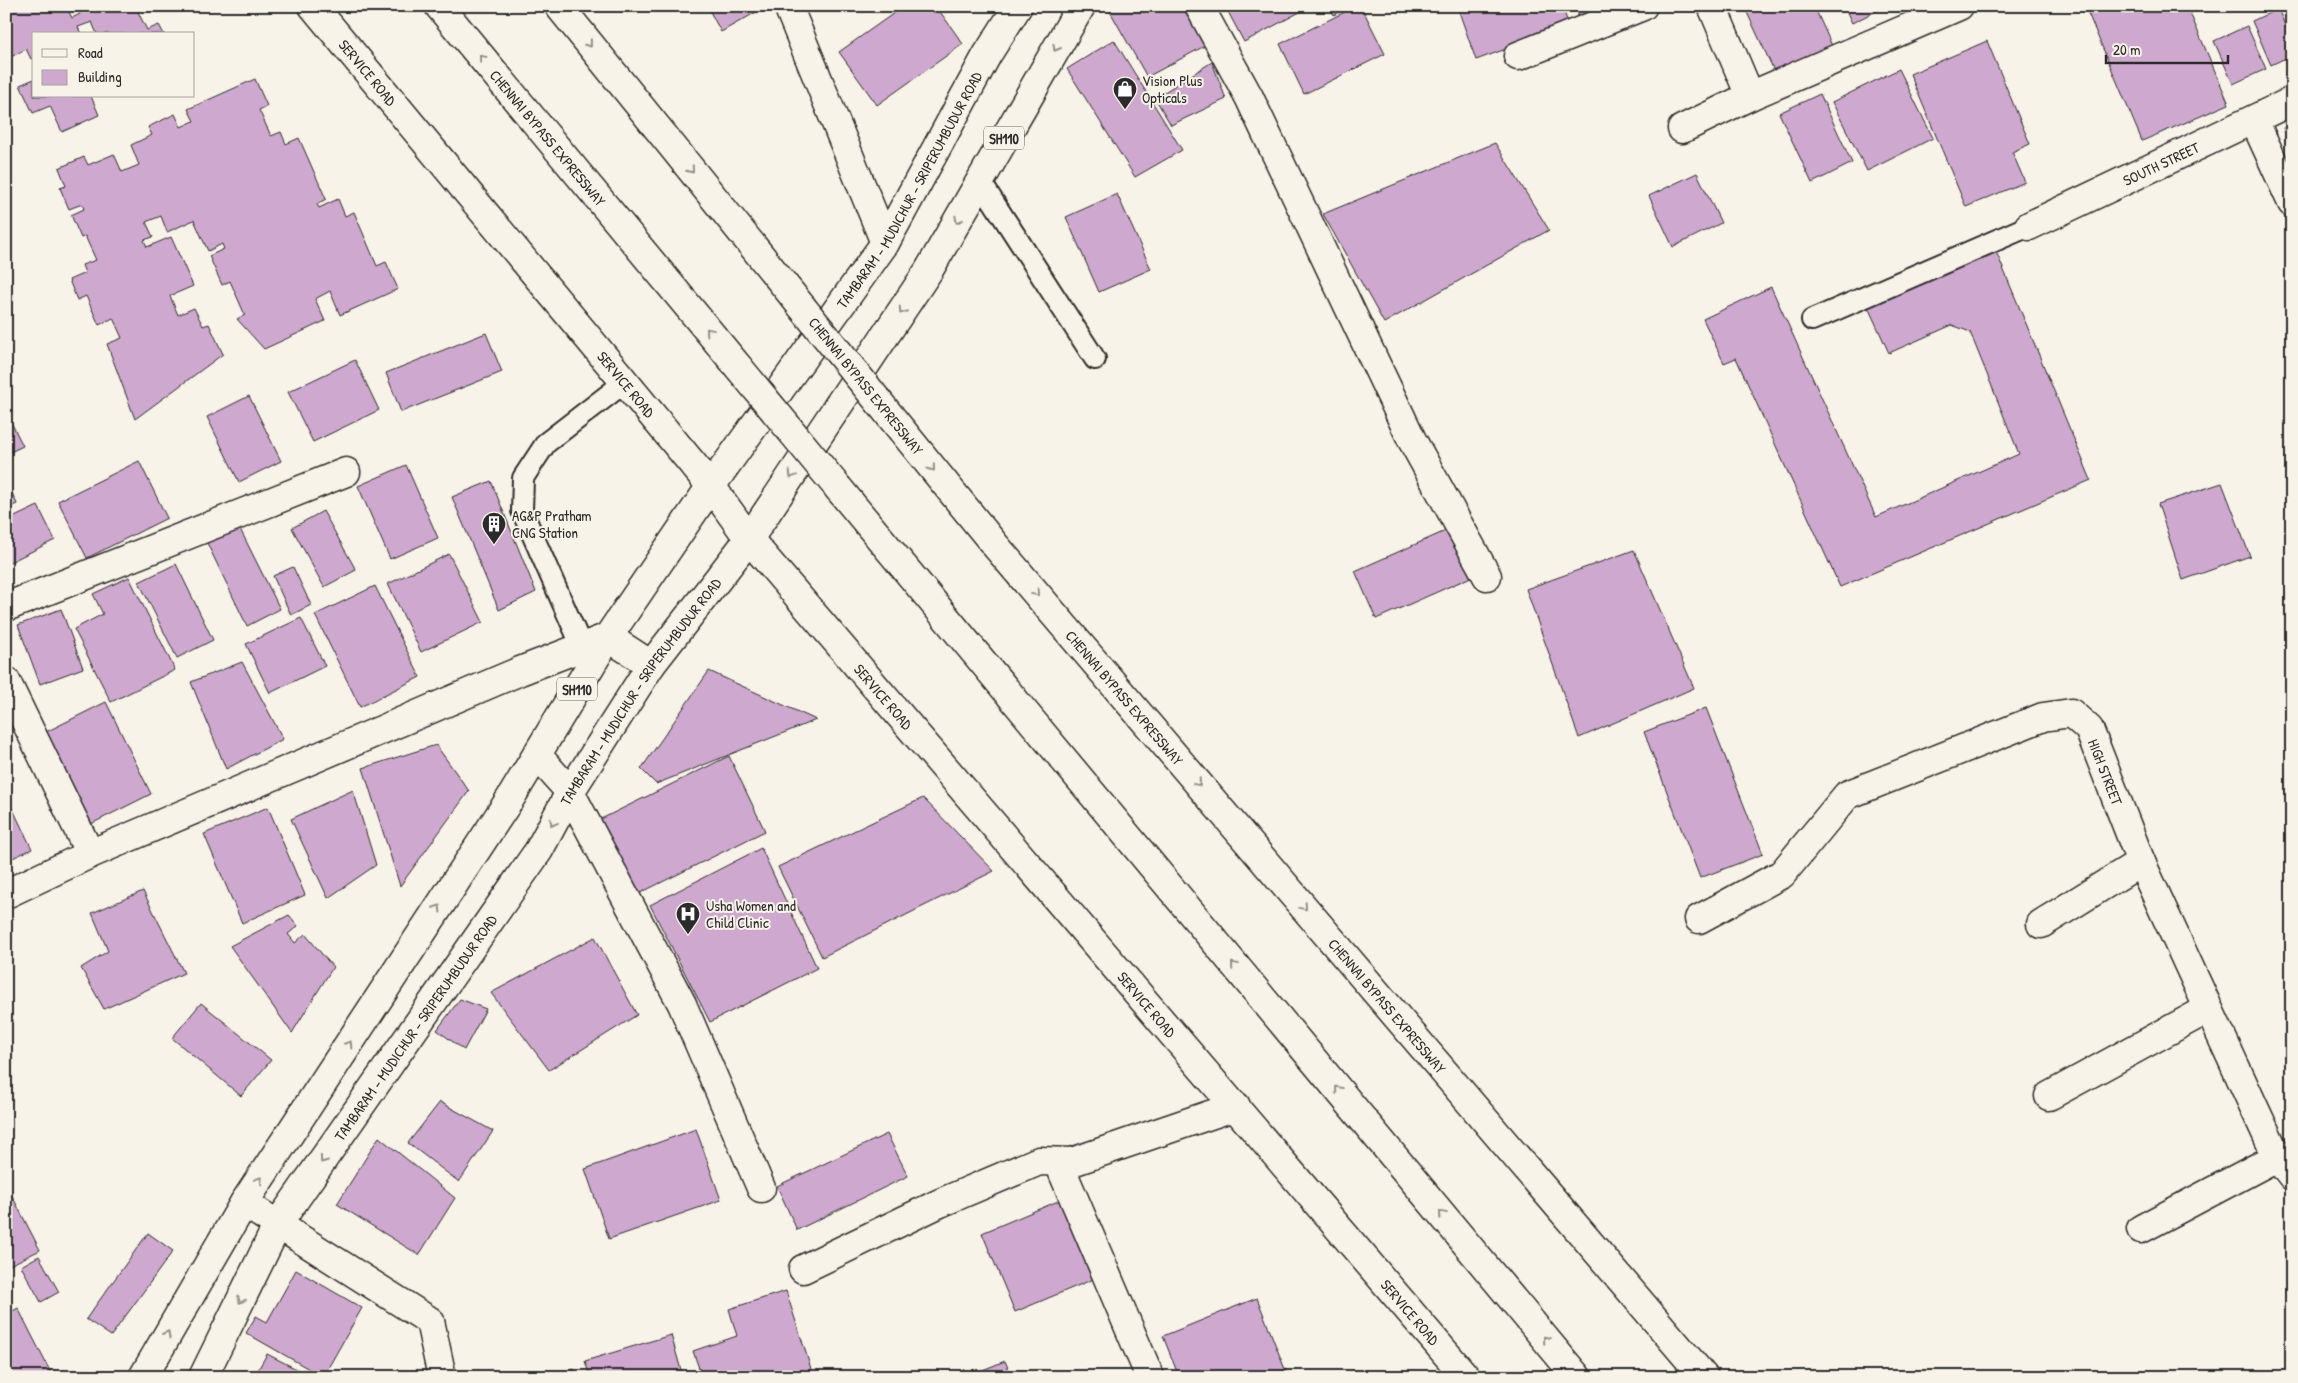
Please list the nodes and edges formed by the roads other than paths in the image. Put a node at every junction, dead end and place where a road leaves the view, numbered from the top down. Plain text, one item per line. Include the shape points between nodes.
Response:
1 (313, 6) edge
2 (439, 6) edge
3 (559, 6) edge
4 (788, 6) edge
5 (1018, 6) edge
6 (1080, 6) edge
7 (1199, 6) edge
8 (1643, 6) edge
9 (1712, 6) edge
10 (1959, 6) edge
11 (1518, 56) dead end
12 (1750, 96) junction
13 (2292, 101) edge
14 (2254, 120) junction
15 (1682, 129) dead end
16 (980, 181) junction
17 (2292, 203) edge
18 (2029, 226) joint
19 (885, 243) junction
20 (1812, 320) dead end
21 (1095, 359) dead end
22 (625, 382) junction
23 (346, 472) dead end
24 (711, 486) junction
25 (750, 539) junction
26 (1487, 576) dead end
27 (6, 607) edge
28 (608, 637) junction
29 (582, 647) junction
30 (651, 665) junction
31 (6, 681) edge
32 (536, 755) junction
33 (570, 792) junction
34 (90, 854) junction
35 (2142, 862) junction
36 (6, 894) edge
37 (1699, 919) dead end
38 (2041, 924) dead end
39 (2208, 1009) junction
40 (2049, 1096) dead end
41 (1236, 1106) junction
42 (1072, 1162) junction
43 (2284, 1166) edge
44 (761, 1188) dead end
45 (244, 1203) junction
46 (278, 1224) junction
47 (2141, 1229) dead end
48 (803, 1270) dead end
49 (143, 1377) edge
50 (203, 1377) edge
51 (442, 1377) edge
52 (1150, 1377) edge
53 (1466, 1377) edge
54 (1577, 1377) edge
55 (1704, 1377) edge

1 - 22 main road, SERVICE ROAD
54 -> 2 main road, CHENNAI BYPASS EXPRESSWAY, bridge
3 -> 55 main road, CHENNAI BYPASS EXPRESSWAY, bridge via 994,545
4 - 19 main road
5 - 19 main road, TAMBARAM - MUDICHUR - SRIPERUMBUDUR ROAD / SH110 via 987,55
6 -> 16 main road, TAMBARAM - MUDICHUR - SRIPERUMBUDUR ROAD / SH110
7 - 26 main road via 1249,97 1412,440
8 - 11 main road
9 - 12 main road
10 - 12 main road
12 - 15 main road
13 - 14 main road, SOUTH STREET
14 - 17 main road
14 - 18 main road, SOUTH STREET
16 - 21 lane
16 -> 25 main road, TAMBARAM - MUDICHUR - SRIPERUMBUDUR ROAD / SH110 via 929,270
18 - 20 lane
19 - 24 main road, TAMBARAM - MUDICHUR - SRIPERUMBUDUR ROAD / SH110
22 - 24 main road, SERVICE ROAD
22 - 29 lane via 546,443 523,478 522,511
23 - 27 main road
24 - 25 main road, SERVICE ROAD
24 - 28 main road, TAMBARAM - MUDICHUR - SRIPERUMBUDUR ROAD / SH110
25 - 30 main road, TAMBARAM - MUDICHUR - SRIPERUMBUDUR ROAD / SH110
25 - 41 main road, SERVICE ROAD
28 - 29 main road
28 - 30 main road
28 - 32 main road, TAMBARAM - MUDICHUR - SRIPERUMBUDUR ROAD / SH110
29 - 34 main road
30 - 33 main road, TAMBARAM - MUDICHUR - SRIPERUMBUDUR ROAD / SH110
31 - 34 main road
32 - 33 main road
45 -> 32 main road, TAMBARAM - MUDICHUR - SRIPERUMBUDUR ROAD / SH110
33 - 44 main road via 682,1004
33 -> 46 main road, TAMBARAM - MUDICHUR - SRIPERUMBUDUR ROAD / SH110 via 539,850
34 - 36 main road
35 - 37 main road, HIGH STREET via 2089,729 2071,713 2043,716 1847,796 1782,874
35 - 38 main road
35 - 39 main road, HIGH STREET
39 - 40 main road
39 - 43 main road, HIGH STREET
41 - 42 main road
41 - 53 main road, SERVICE ROAD
42 - 48 main road via 1039,1161 940,1203
42 - 52 main road via 1063,1172
43 - 47 main road
45 - 46 main road
49 -> 45 main road, TAMBARAM - MUDICHUR - SRIPERUMBUDUR ROAD / SH110
46 -> 50 main road, TAMBARAM - MUDICHUR - SRIPERUMBUDUR ROAD / SH110
46 - 51 main road via 430,1321

